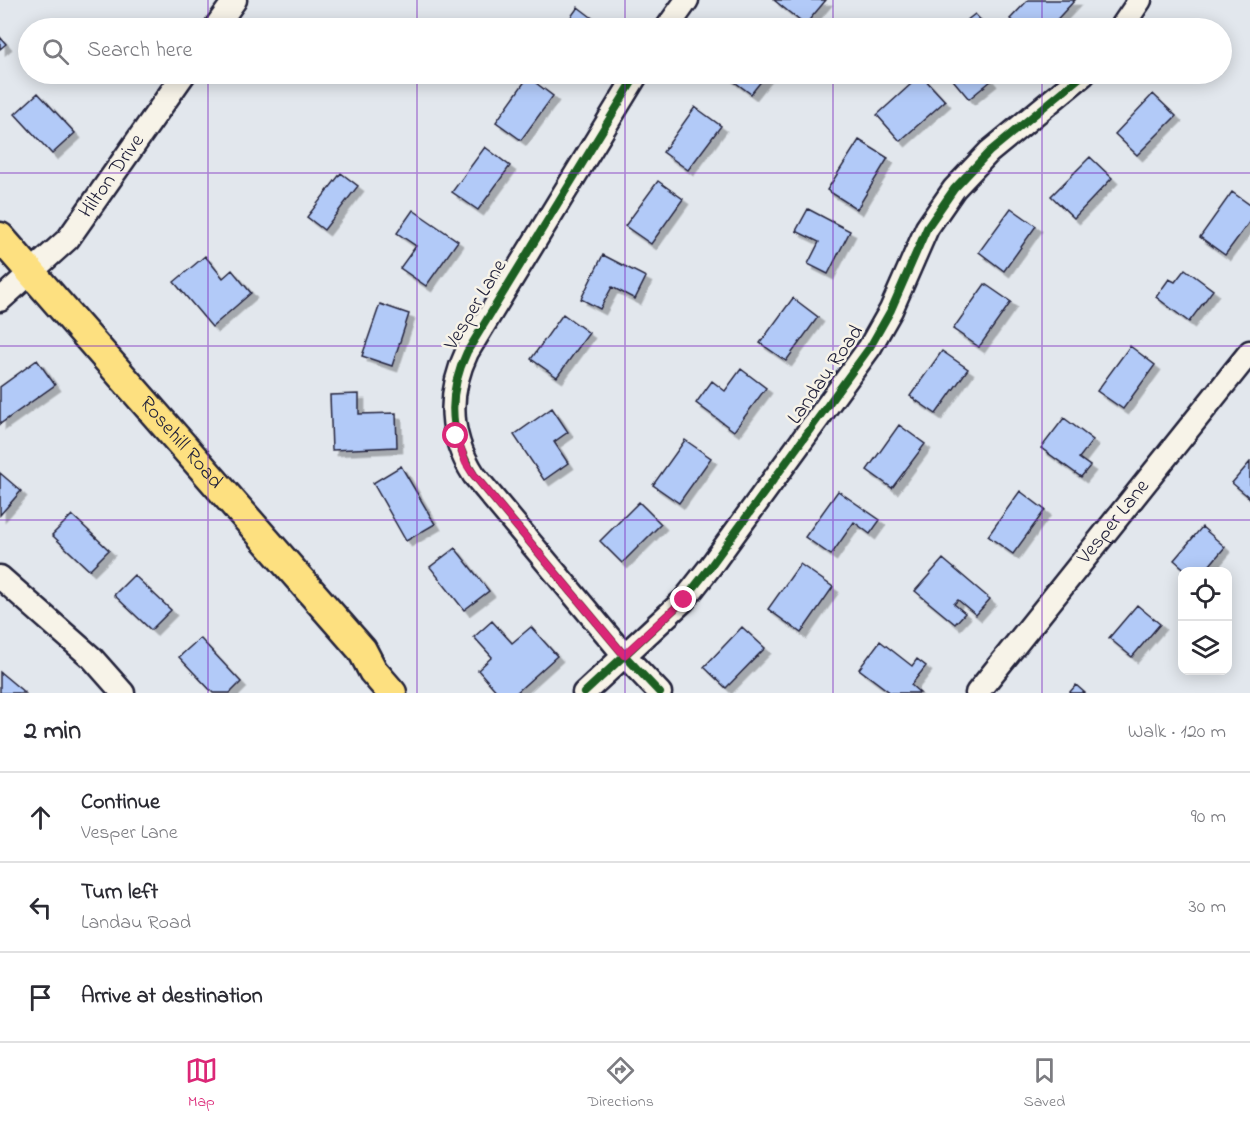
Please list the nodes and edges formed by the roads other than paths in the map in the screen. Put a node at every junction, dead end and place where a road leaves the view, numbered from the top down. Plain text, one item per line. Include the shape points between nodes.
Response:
1 (235, 0) edge
2 (687, 0) edge
3 (1140, 0) edge
4 (222, 18) edge
5 (674, 18) edge
6 (1128, 18) edge
7 (177, 84) edge
8 (631, 84) edge
9 (1072, 84) edge
10 (0, 237) edge
11 (31, 272) junction
12 (0, 300) edge
13 (1250, 352) edge
14 (0, 577) edge
15 (362, 650) junction
16 (624, 655) junction
17 (123, 693) edge
18 (392, 693) edge
19 (411, 693) edge
20 (584, 693) edge
21 (660, 693) edge
22 (977, 693) edge

1 - 4 street
2 - 5 street
3 - 6 street
7 - 11 street, Hilton Drive via 68,239
8 - 16 street, Vesper Lane via 467,352 456,379 452,407 456,436 474,475
9 - 16 street, Landau Road via 989,152 954,189 927,228 870,347 684,600
10 - 11 main road, Rosehill Road
11 - 12 street, Hilton Drive
11 - 15 main road, Rosehill Road
13 - 22 street, Vesper Lane
14 - 17 street via 92,658
15 - 18 main road, Rosehill Road
15 - 19 main road, Rosehill Road via 384,661
16 - 20 street, Landau Road
16 - 21 street, Vesper Lane

